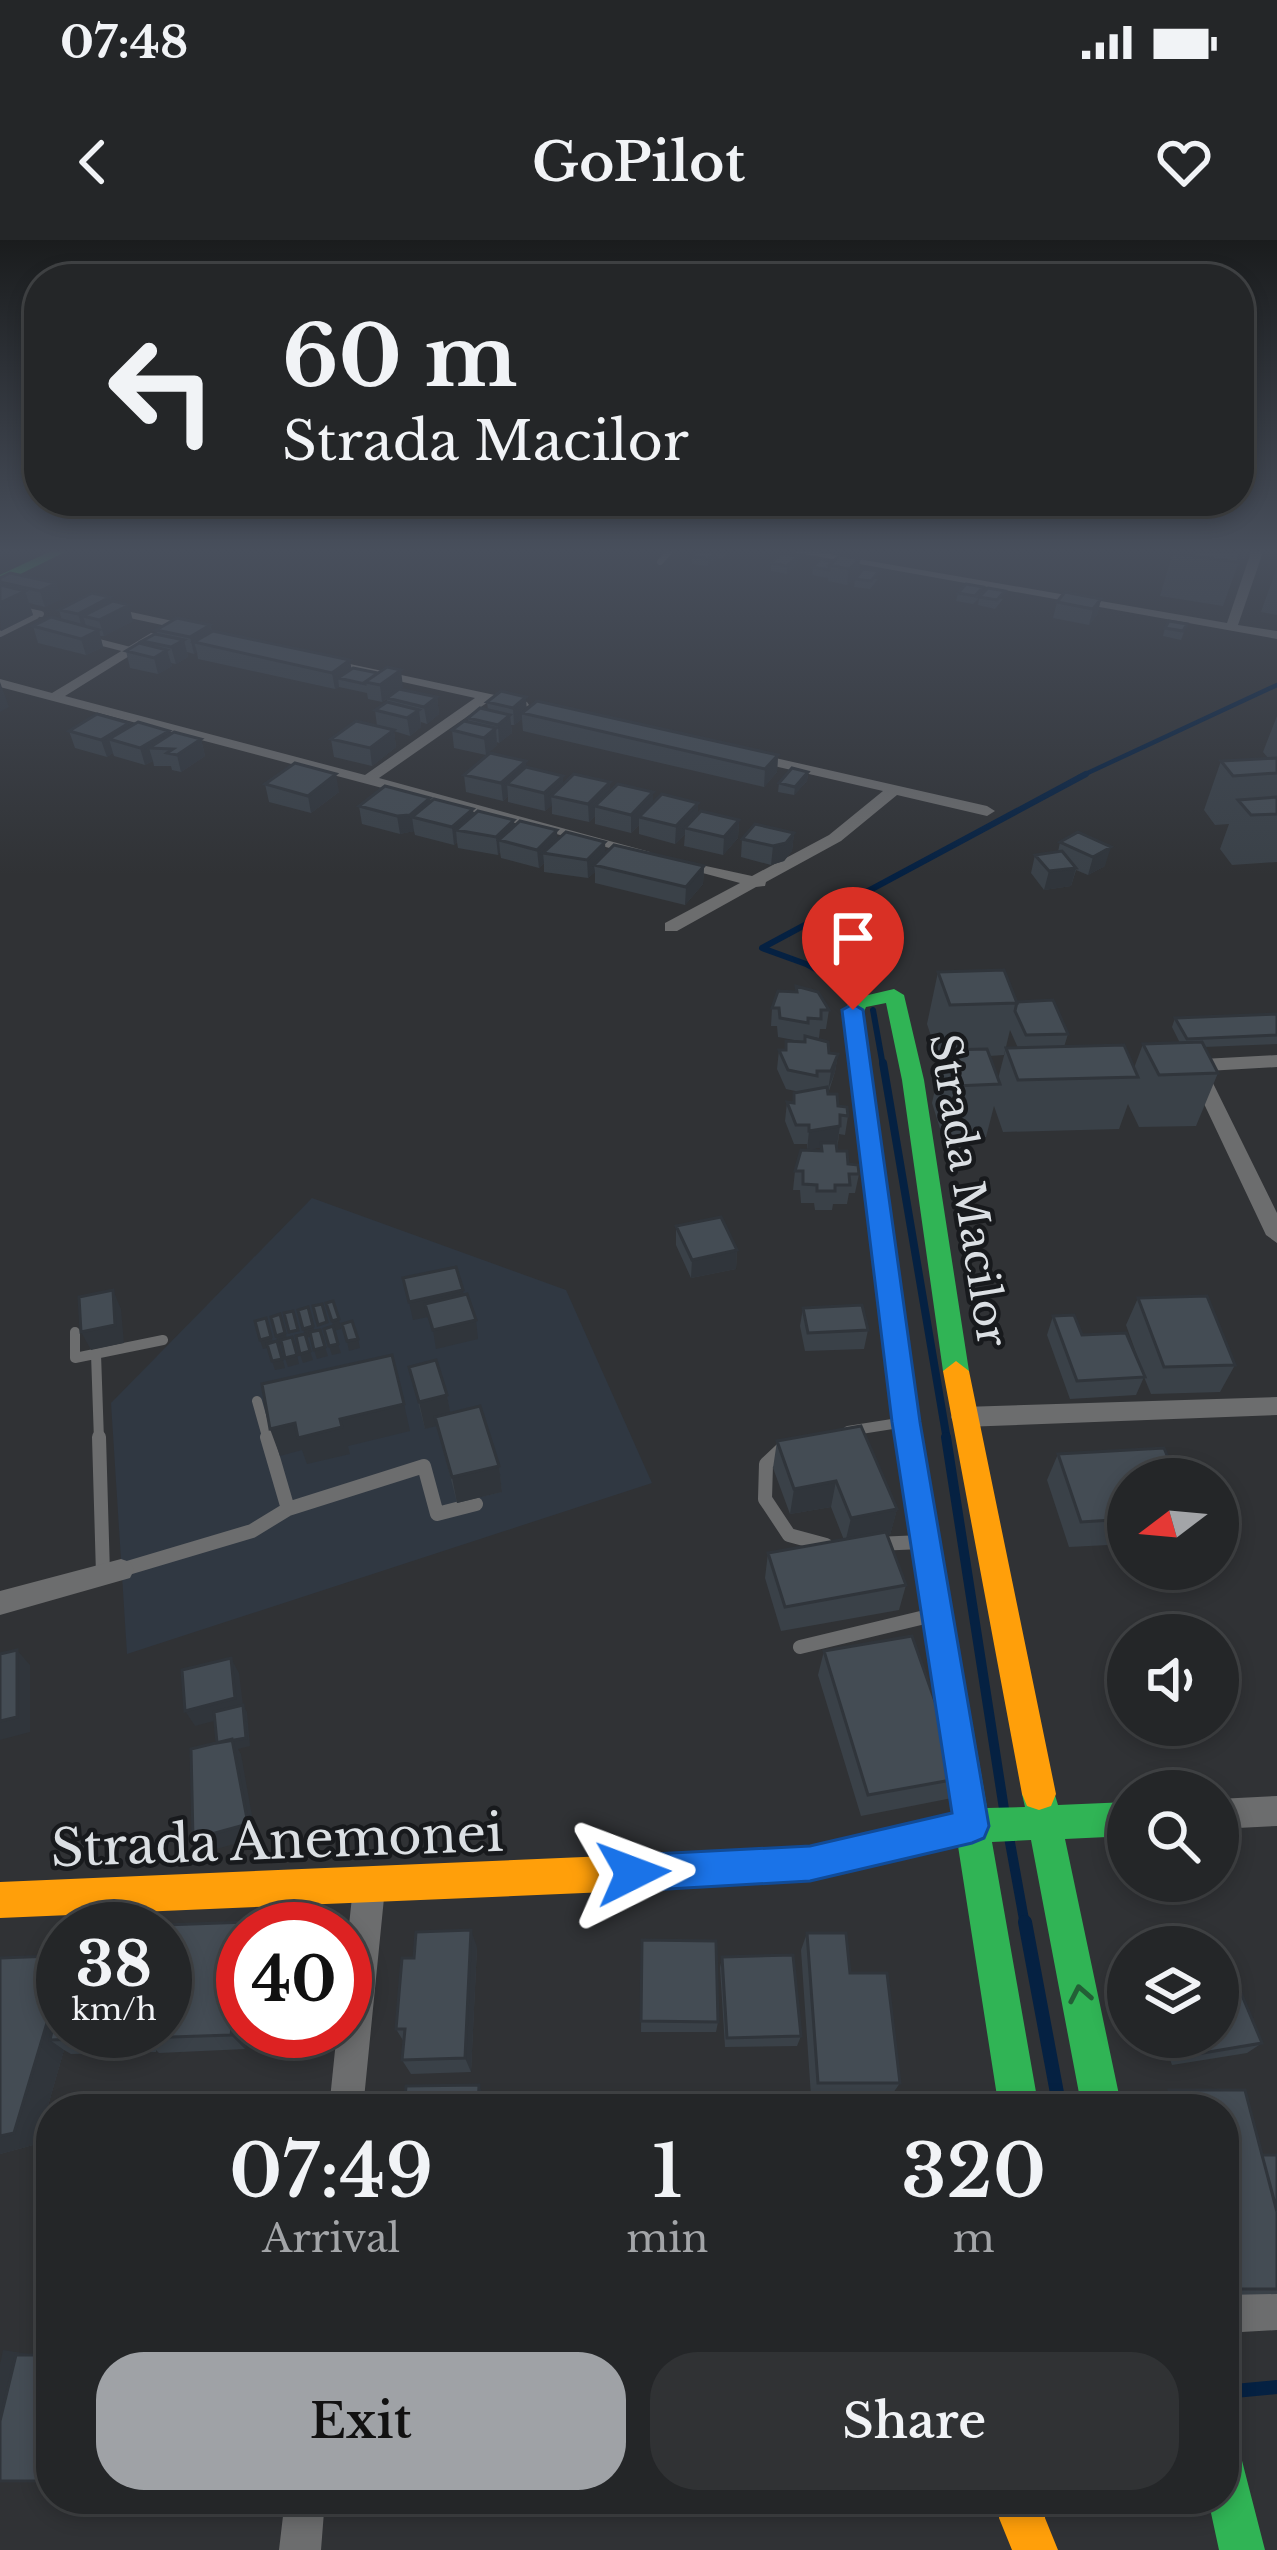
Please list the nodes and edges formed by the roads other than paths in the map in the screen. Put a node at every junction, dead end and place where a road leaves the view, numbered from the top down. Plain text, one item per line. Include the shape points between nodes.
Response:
1 (114, 660) edge
2 (324, 660) edge
3 (0, 683) edge
4 (486, 697) junction
5 (53, 698) junction
6 (532, 707) edge
7 (736, 753) edge
8 (366, 781) junction
9 (896, 789) junction
10 (987, 811) dead end
11 (759, 883) junction
12 (671, 927) dead end
13 (1277, 1061) edge
14 (1195, 1065) junction
15 (1154, 1070) edge
16 (1277, 1235) edge
17 (75, 1332) edge
18 (163, 1340) dead end
19 (96, 1354) junction
20 (257, 1401) edge
21 (1277, 1406) edge
22 (963, 1417) junction
23 (906, 1422) junction
24 (837, 1433) edge
25 (791, 1440) edge
26 (476, 1504) dead end
27 (288, 1509) junction
28 (925, 1542) junction
29 (859, 1544) edge
30 (837, 1545) edge
31 (112, 1572) junction
32 (0, 1603) edge
33 (936, 1615) junction
34 (800, 1647) dead end
35 (1277, 1811) edge
36 (1239, 1813) edge
37 (1107, 1820) edge
38 (1037, 1824) junction
39 (978, 1826) junction
40 (368, 1888) junction
41 (0, 1900) edge
42 (347, 2094) edge
43 (1017, 2094) edge
44 (1099, 2094) edge
45 (1277, 2311) edge
46 (1239, 2313) edge
47 (304, 2514) edge
48 (1022, 2514) edge
49 (1234, 2514) edge
50 (300, 2550) edge
51 (1035, 2550) edge
52 (1242, 2550) edge

1 - 5 street
2 - 4 street
3 - 5 street
4 - 6 street
4 - 8 street
5 - 8 street
7 - 9 street
8 - 11 street
9 - 10 street
9 - 11 street
11 - 12 street
13 - 14 street
14 - 15 street
14 - 16 street
17 - 19 lane via 75,1358
18 - 19 lane
19 - 31 lane
20 - 27 lane
21 - 22 street
22 - 23 street, Strada Macilor via 924,1080 894,995 858,1004 852,1016
22 - 38 street, Strada Macilor
23 - 24 lane
23 - 28 street, Strada Macilor
25 - 30 lane via 766,1464 765,1499 789,1535
26 - 27 lane via 436,1514 424,1466
27 - 31 lane via 252,1532
28 - 29 lane
28 - 33 street, Strada Macilor
31 - 32 street
33 - 34 lane
33 - 39 street, Strada Macilor
35 - 36 street
37 - 38 street, Strada Anemonei
38 - 39 street, Strada Anemonei
44 -> 38 street, Strada Macilor
39 - 40 street, Strada Anemonei via 810,1863
39 - 43 street, Strada Macilor
40 - 41 street, Strada Anemonei
40 - 42 street
45 - 46 street
47 - 50 street
48 - 51 street
49 - 52 street

